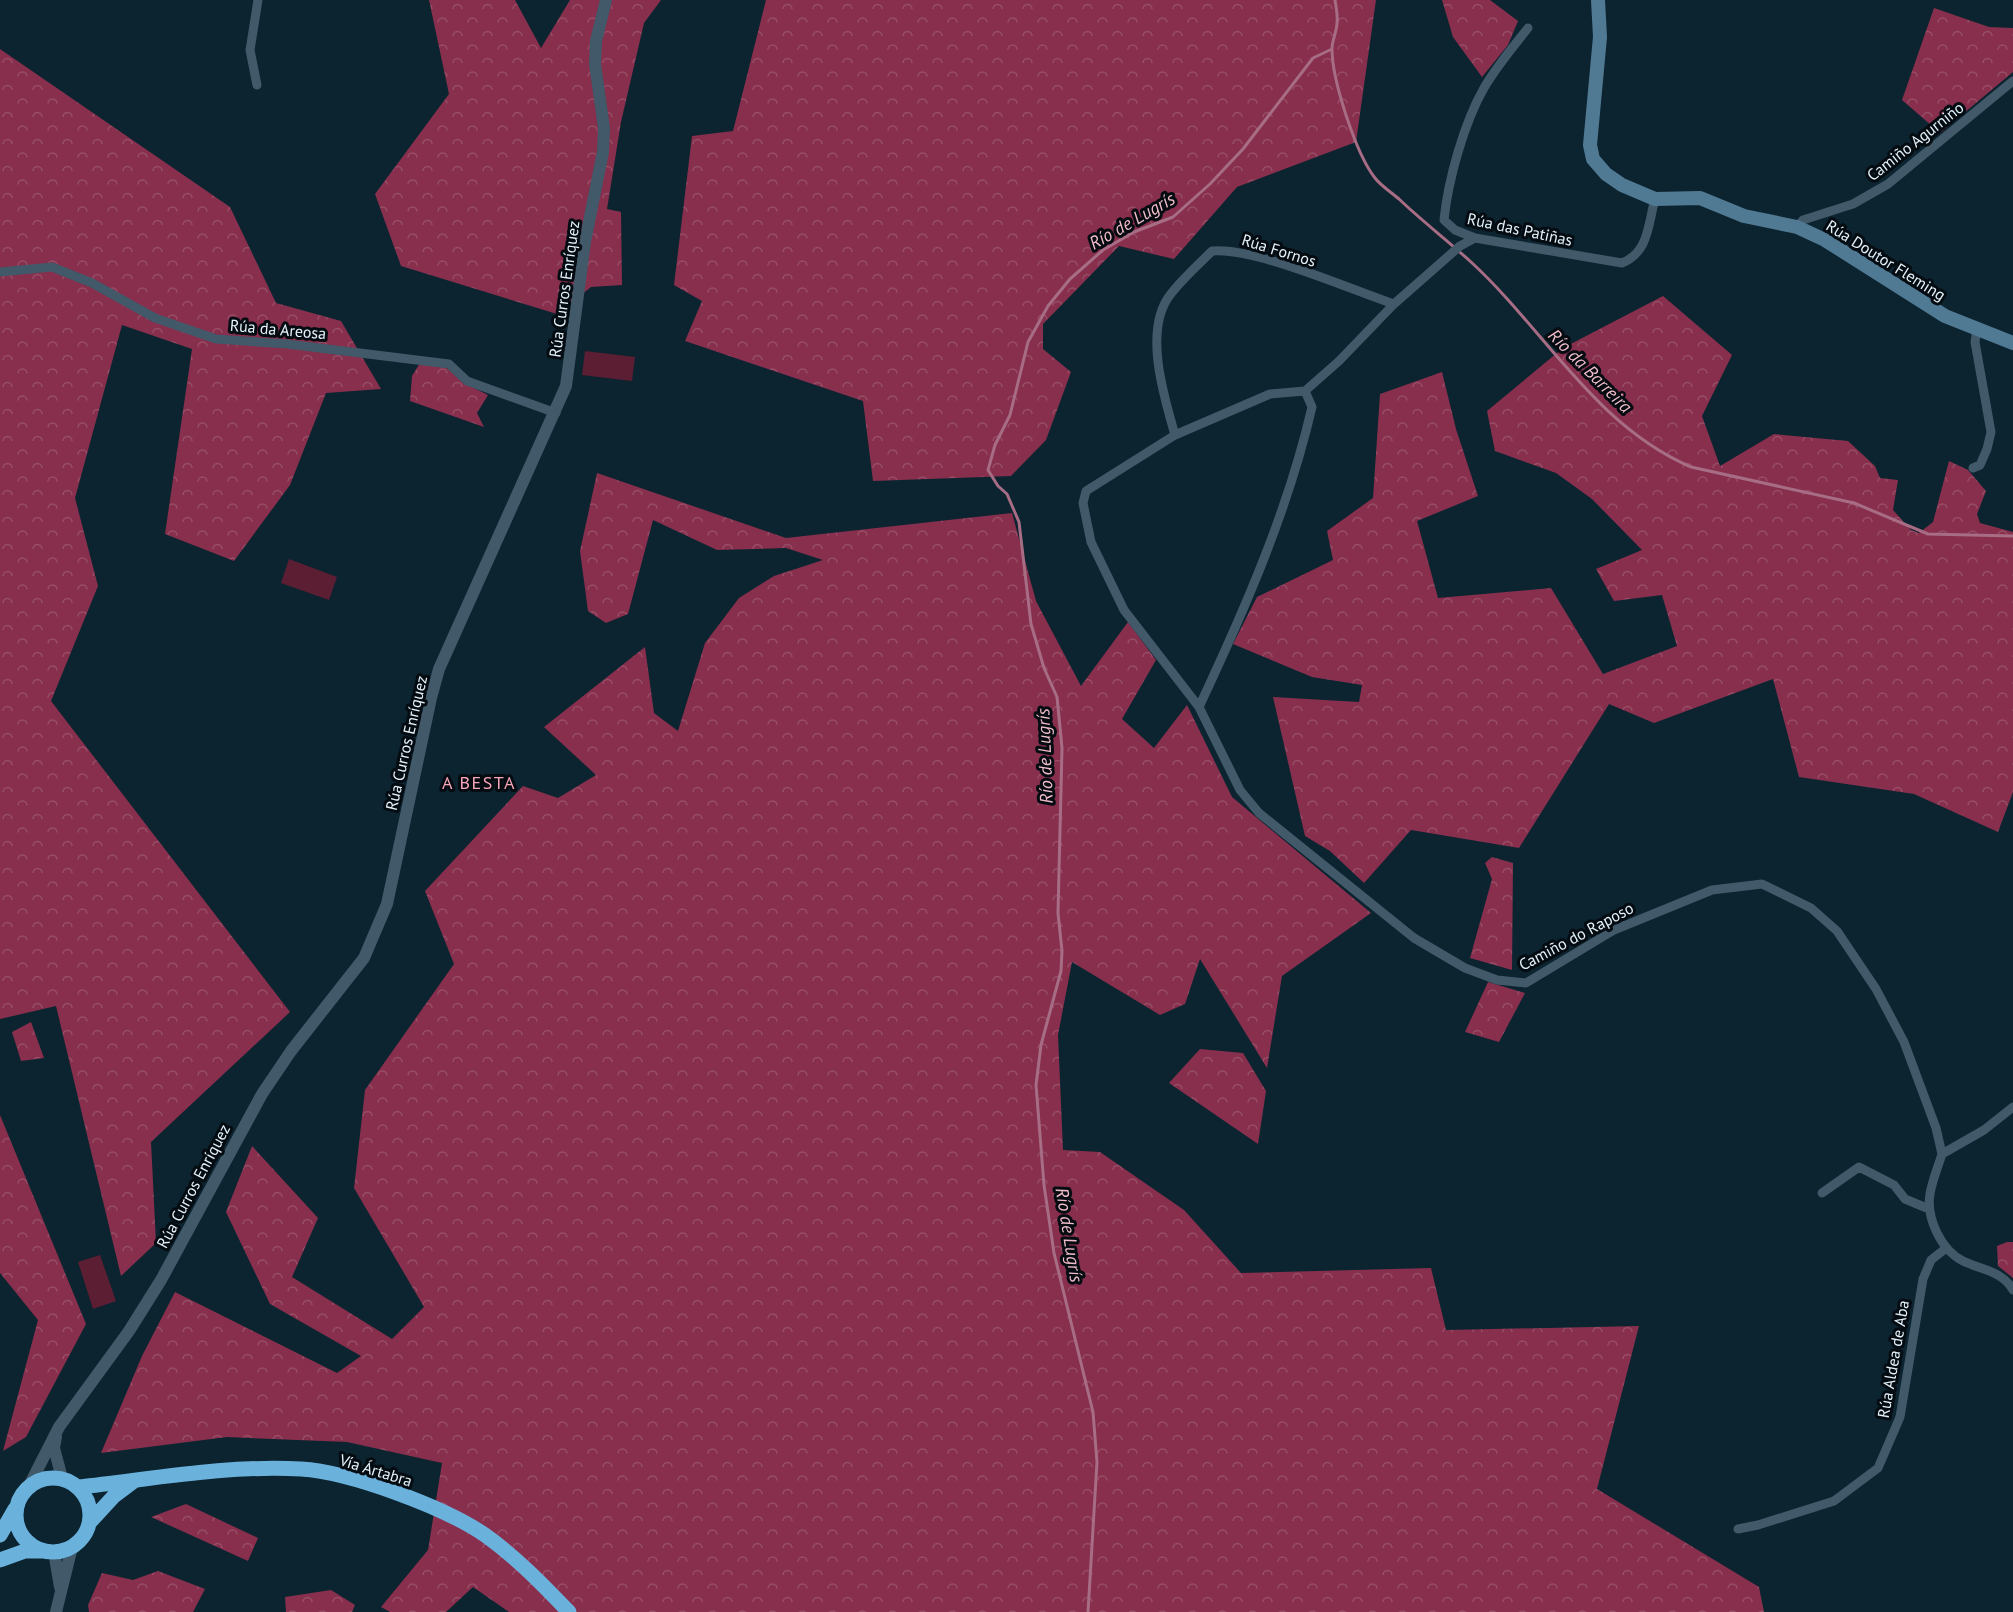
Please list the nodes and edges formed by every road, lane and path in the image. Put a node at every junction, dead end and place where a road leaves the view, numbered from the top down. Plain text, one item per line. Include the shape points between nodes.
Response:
1 (258, 0) edge
2 (606, 0) edge
3 (1598, 0) edge
4 (1528, 28) dead end
5 (2013, 81) edge
6 (257, 85) dead end
7 (1655, 199) junction
8 (1797, 227) junction
9 (1475, 238) junction
10 (0, 272) edge
11 (1394, 304) junction
12 (1977, 329) junction
13 (2013, 343) edge
14 (1305, 391) junction
15 (556, 413) junction
16 (1176, 435) junction
17 (1973, 468) dead end
18 (1199, 707) junction
19 (2013, 1107) edge
20 (1942, 1154) junction
21 (1822, 1193) dead end
22 (1929, 1209) junction
23 (1945, 1249) junction
24 (2013, 1290) edge
25 (59, 1427) junction
26 (62, 1478) junction
27 (136, 1480) junction
28 (29, 1486) junction
29 (79, 1487) junction
30 (17, 1506) junction
31 (90, 1522) junction
32 (1738, 1529) dead end
33 (0, 1535) edge
34 (72, 1547) junction
35 (48, 1552) junction
36 (0, 1560) edge
37 (60, 1594) junction
38 (56, 1612) edge
39 (569, 1612) edge

1 - 6 street via 250,50
2 - 15 street, Rúa Curros Enríquez via 595,64 604,128 603,152 585,242 571,359
3 - 7 main road, Rúa Doutor Fleming via 1600,37 1590,145 1593,159 1622,185
4 - 9 street, Rúa das Patiñas via 1485,87 1471,114 1446,201 1444,220 1455,230
5 - 8 street, Camiño Agurniño via 1888,184 1853,204 1803,220
7 - 8 main road, Rúa Doutor Fleming via 1700,198 1744,216
7 - 9 street, Rúa das Patiñas via 1644,243 1634,258 1622,263
8 - 12 main road, Rúa Doutor Fleming via 1825,240 1944,316
9 - 11 street via 1460,246
10 - 15 street, Rúa da Areosa via 52,267 92,283 155,318 216,339 311,346 449,364 467,381
11 - 14 street
11 - 16 street, Rúa Fornos via 1265,260 1226,250 1212,251 1169,296 1161,316 1157,346 1163,391
12 - 13 main road, Rúa Doutor Fleming
12 - 17 street via 1975,342 1990,432 1980,465
14 - 16 street via 1270,394
14 - 18 street via 1312,407 1292,477 1246,602
15 - 25 street, Rúa Curros Enríquez via 440,669 390,893 364,958 262,1094 161,1280
16 - 18 street via 1086,491 1083,503 1091,542 1124,610
18 - 20 street, Camiño do Raposo via 1240,790 1259,813 1414,938 1465,968 1497,980 1526,983 1614,930 1712,890 1762,884 1811,908 1837,931 1876,989 1904,1042
19 - 20 street via 1984,1130
20 - 22 street
21 - 22 street via 1859,1167
22 - 23 street
23 - 24 street via 1962,1261 2008,1281
23 - 32 street, Rúa Aldea de Aba via 1931,1260 1923,1279 1900,1417 1878,1468 1834,1500
25 - 26 street via 54,1448
25 - 28 street, Rúa Curros Enríquez
26 - 28 highway via 50,1477
26 - 29 highway
27 - 29 highway, Vía Ártabra
27 - 31 highway via 114,1496
27 - 39 highway, Vía Ártabra via 250,1468 304,1469 367,1483 417,1501 484,1535
28 - 30 highway
29 - 31 highway via 89,1503
30 - 33 highway
30 - 35 highway via 21,1534
31 - 34 highway via 81,1540
34 - 35 highway
34 - 37 street
35 - 36 highway via 25,1551
35 - 37 street
37 - 38 street

